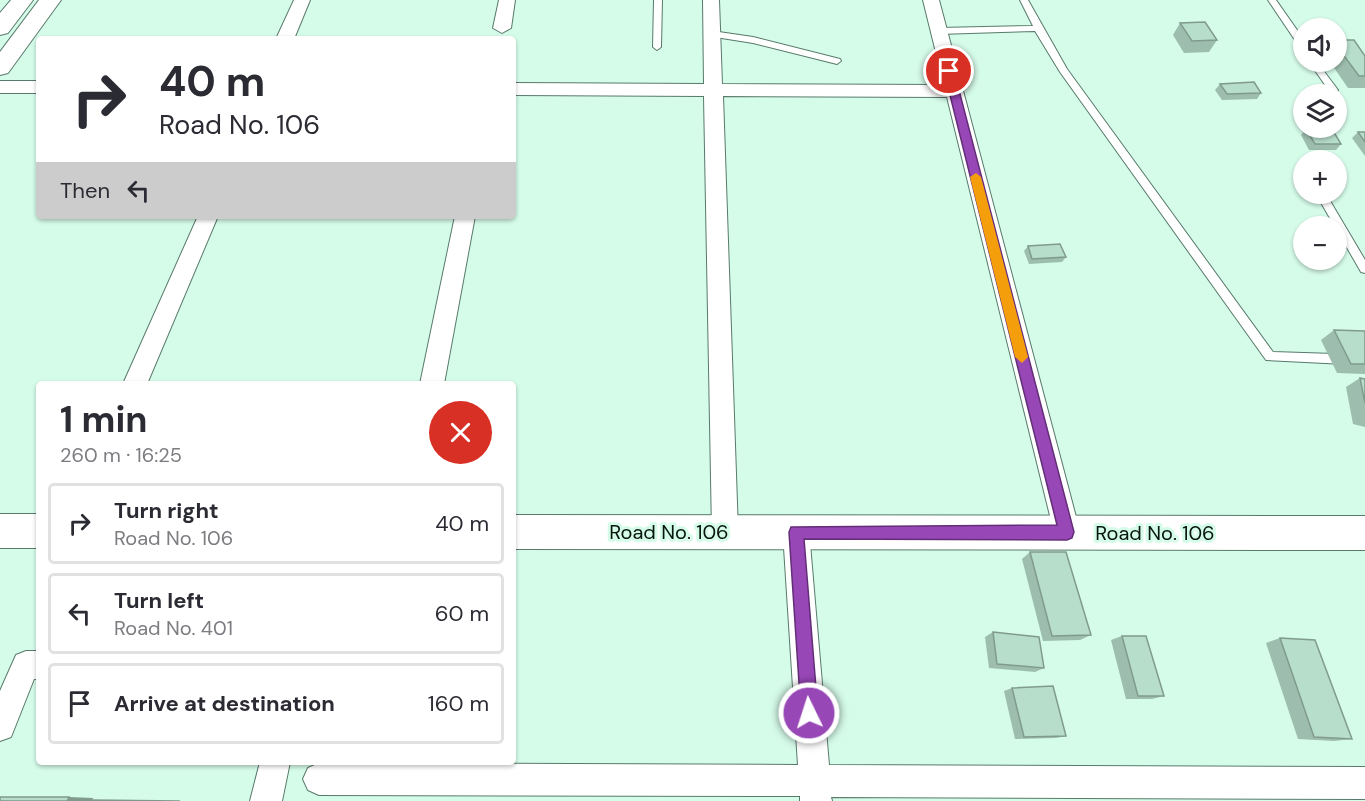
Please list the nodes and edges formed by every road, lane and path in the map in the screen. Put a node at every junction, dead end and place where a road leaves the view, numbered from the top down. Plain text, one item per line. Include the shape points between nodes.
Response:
1 (22, 0) edge
2 (50, 0) edge
3 (302, 0) edge
4 (507, 0) edge
5 (658, 0) edge
6 (711, 0) edge
7 (931, 0) edge
8 (1024, 0) edge
9 (1272, 0) edge
10 (0, 28) edge
11 (502, 28) dead end
12 (1038, 28) junction
13 (938, 31) junction
14 (1293, 31) edge
15 (712, 33) junction
16 (286, 36) edge
17 (657, 47) dead end
18 (837, 61) dead end
19 (0, 68) edge
20 (0, 87) edge
21 (36, 87) edge
22 (516, 89) edge
23 (713, 90) junction
24 (954, 92) junction
25 (1327, 204) edge
26 (207, 219) edge
27 (464, 219) edge
28 (1365, 268) edge
29 (1365, 360) edge
30 (136, 381) edge
31 (433, 381) edge
32 (0, 531) edge
33 (36, 531) edge
34 (516, 532) edge
35 (725, 532) junction
36 (796, 532) junction
37 (1067, 532) junction
38 (1365, 533) edge
39 (36, 665) edge
40 (0, 726) edge
41 (274, 765) edge
42 (319, 779) dead end
43 (1365, 783) edge
44 (815, 791) edge
45 (266, 801) edge

1 - 10 street
2 - 19 street
3 - 16 street
4 - 11 street
5 - 17 lane
6 - 15 street
7 - 13 street
8 - 12 lane
9 - 14 lane
12 - 13 lane
12 - 29 lane via 1063,70 1270,357
13 - 24 street
15 - 18 lane
15 - 23 street
20 - 21 street
22 - 23 street
23 - 24 street
23 - 35 street
24 - 37 street
25 - 28 lane
26 - 30 street
27 - 31 street
32 - 33 street
34 - 35 street, Road No. 106
35 - 36 street, Road No. 106
36 - 37 street, Road No. 106
36 - 44 street
37 - 38 street, Road No. 106
39 - 40 street via 26,665
41 - 45 street
42 - 44 street
43 - 44 street

